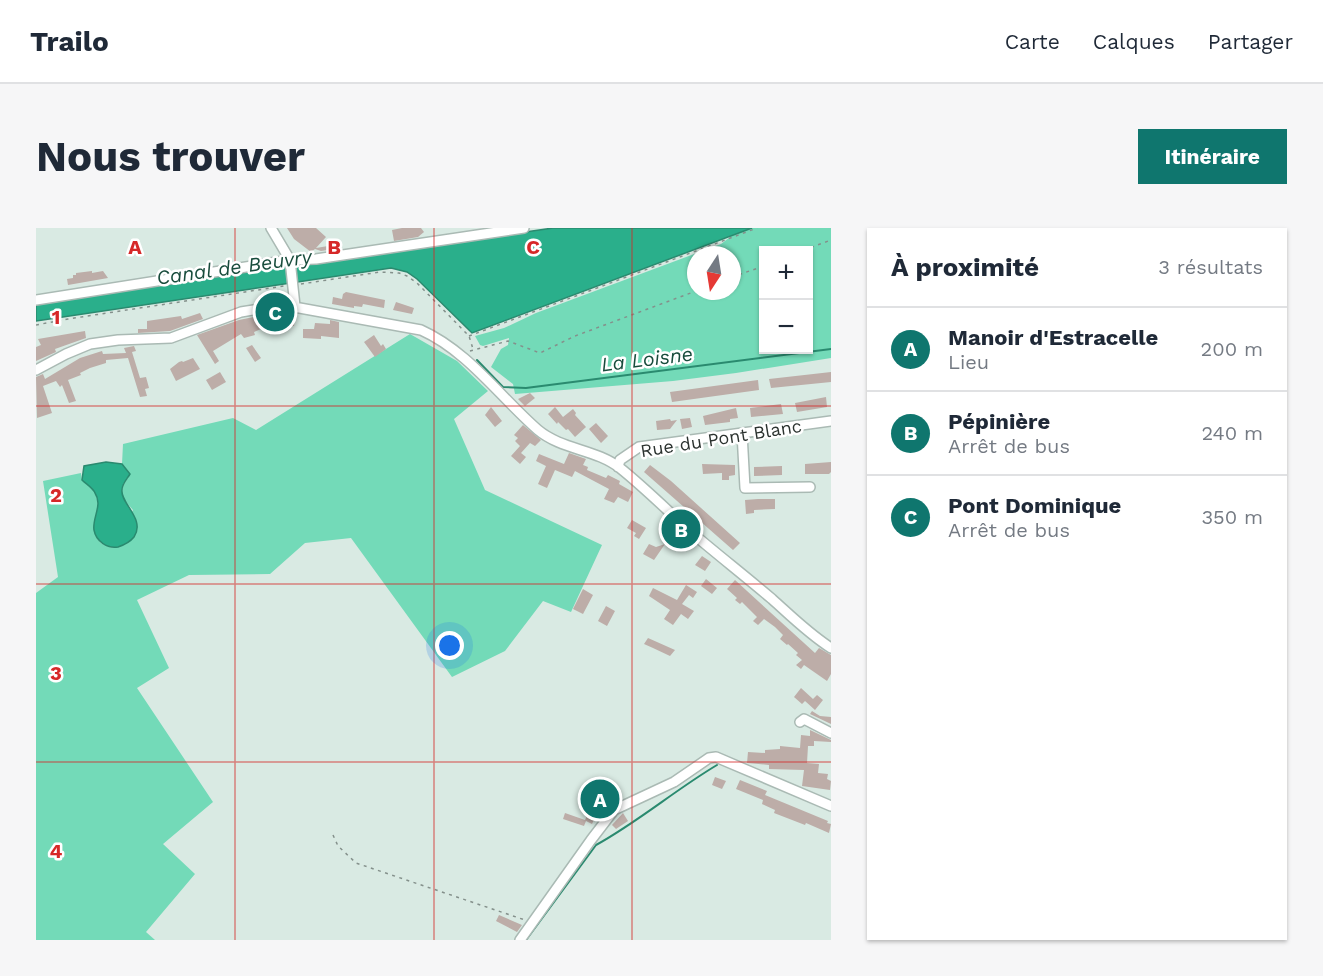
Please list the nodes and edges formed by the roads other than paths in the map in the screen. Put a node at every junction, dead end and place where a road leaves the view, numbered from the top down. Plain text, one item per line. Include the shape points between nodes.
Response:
1 (524, 228) edge
2 (273, 229) edge
3 (290, 262) junction
4 (36, 300) edge
5 (295, 306) junction
6 (36, 370) edge
7 (831, 421) edge
8 (742, 433) junction
9 (618, 467) junction
10 (810, 487) dead end
11 (831, 648) edge
12 (800, 722) dead end
13 (831, 733) edge
14 (831, 806) edge
15 (520, 940) edge

1 - 3 street
2 - 3 street
3 - 4 street
3 - 5 street
5 - 6 street via 241,312 171,338 90,344
5 - 9 street via 421,330 434,336 462,357 540,432
7 - 8 street, Rue du Pont Blanc
8 - 9 street, Rue du Pont Blanc via 639,447 620,460
8 - 10 street via 745,488
9 - 11 street
12 - 13 street via 804,719
14 - 15 street via 723,760 709,758 674,782 614,810

